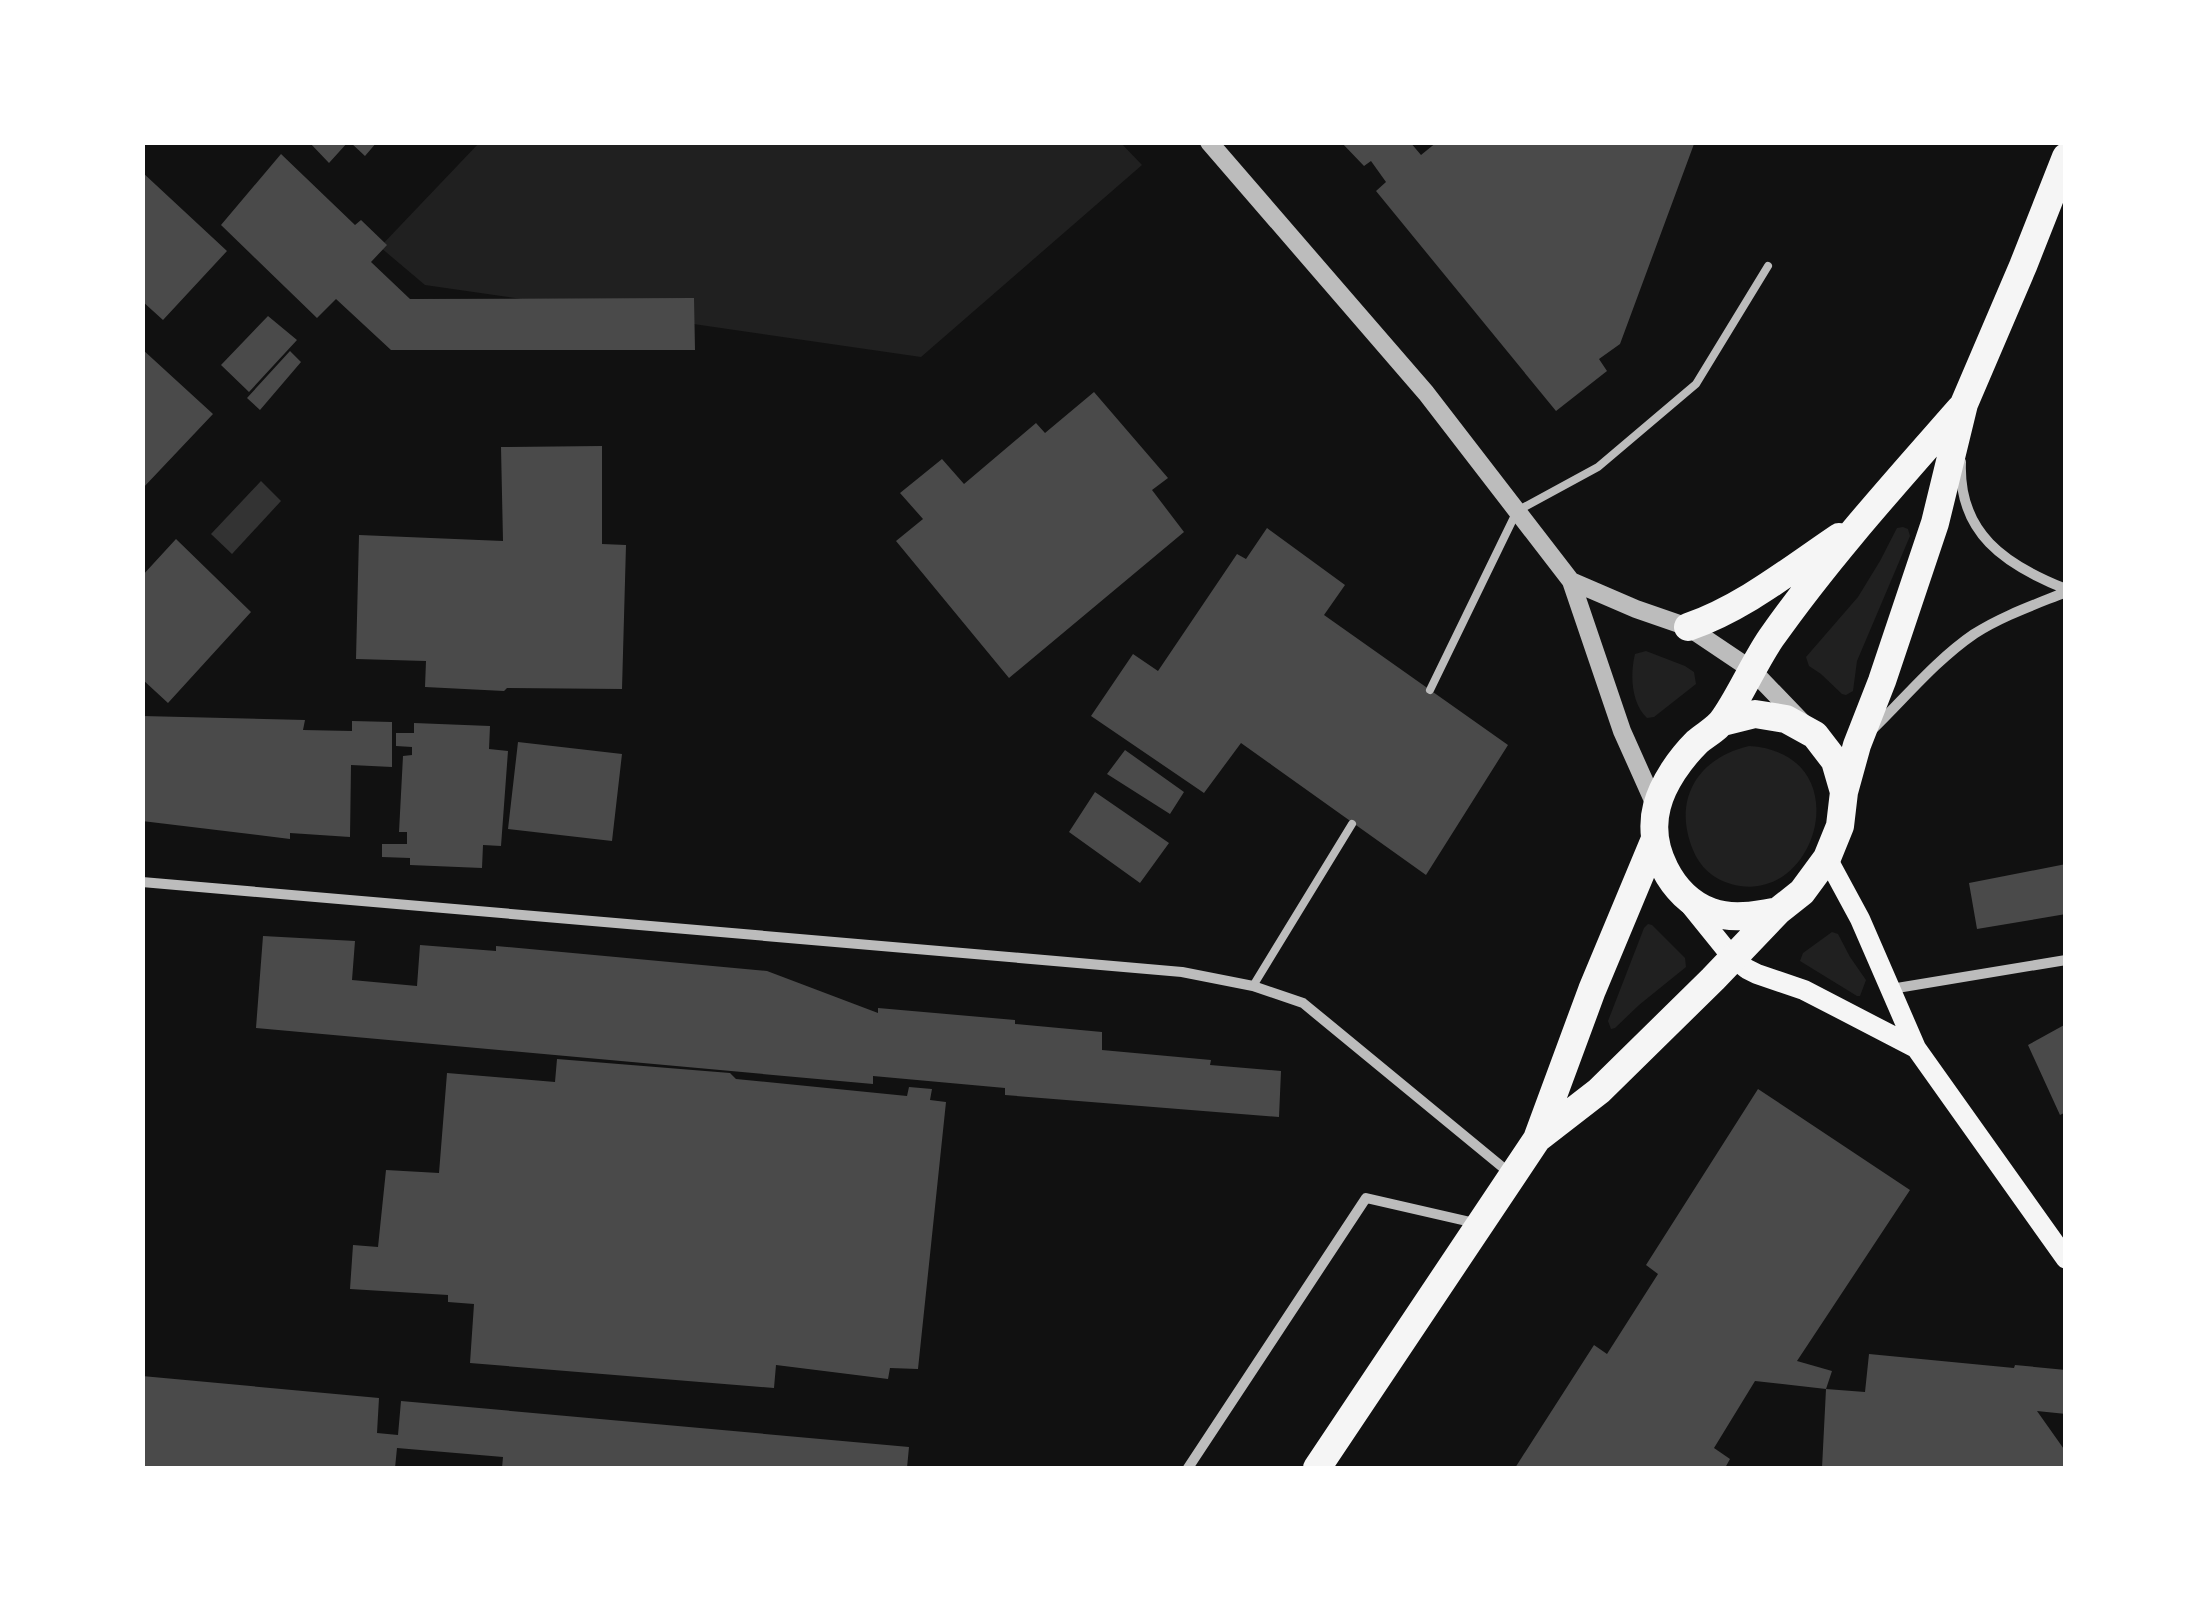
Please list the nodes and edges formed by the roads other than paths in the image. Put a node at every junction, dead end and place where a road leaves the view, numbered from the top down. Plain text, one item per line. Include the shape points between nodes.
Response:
1 (1209, 142) edge
2 (2066, 157) edge
3 (1768, 266) dead end
4 (1964, 404) junction
5 (1517, 511) junction
6 (1860, 522) junction
7 (1571, 581) junction
8 (2066, 590) edge
9 (1688, 627) junction
10 (1752, 670) junction
11 (1430, 690) dead end
12 (1723, 722) junction
13 (1814, 735) junction
14 (1857, 745) junction
15 (1844, 792) junction
16 (1656, 807) junction
17 (1352, 824) dead end
18 (1654, 839) junction
19 (1827, 858) junction
20 (142, 882) edge
21 (1682, 894) junction
22 (1778, 911) junction
23 (1732, 957) junction
24 (2066, 960) edge
25 (1254, 986) junction
26 (1890, 990) junction
27 (1916, 1048) junction
28 (1537, 1139) junction
29 (1513, 1176) junction
30 (1480, 1225) junction
31 (2066, 1258) edge
32 (1188, 1468) edge
33 (1318, 1468) edge

1 - 5 street via 1426,393
2 - 4 highway
3 - 5 lane via 1696,384 1598,467
4 - 6 highway
4 - 8 street via 1961,474 1973,521 2012,564
4 - 14 highway via 1930,539
5 - 7 street
5 - 11 lane
6 - 9 highway via 1736,606
6 - 10 highway
7 - 9 street
7 - 16 street via 1622,731
8 - 14 street via 1973,635
9 - 10 street
10 - 12 highway
10 - 13 street
12 - 13 highway via 1755,714 1786,718
12 - 16 highway via 1672,773
13 - 15 highway via 1835,761
14 - 15 highway
15 - 19 highway
16 - 18 highway
17 - 25 lane
18 - 21 highway via 1664,870
18 - 28 highway
19 - 22 highway
19 - 26 main road
20 - 25 street via 1182,972
21 - 22 highway via 1712,912 1744,917
21 - 23 main road
22 - 23 highway
23 - 27 main road
23 - 28 highway via 1599,1091
24 - 26 street
25 - 29 street via 1303,1004
26 - 27 main road
27 - 31 main road
28 - 29 highway
29 - 30 highway
30 - 32 street via 1366,1198
30 - 33 highway

